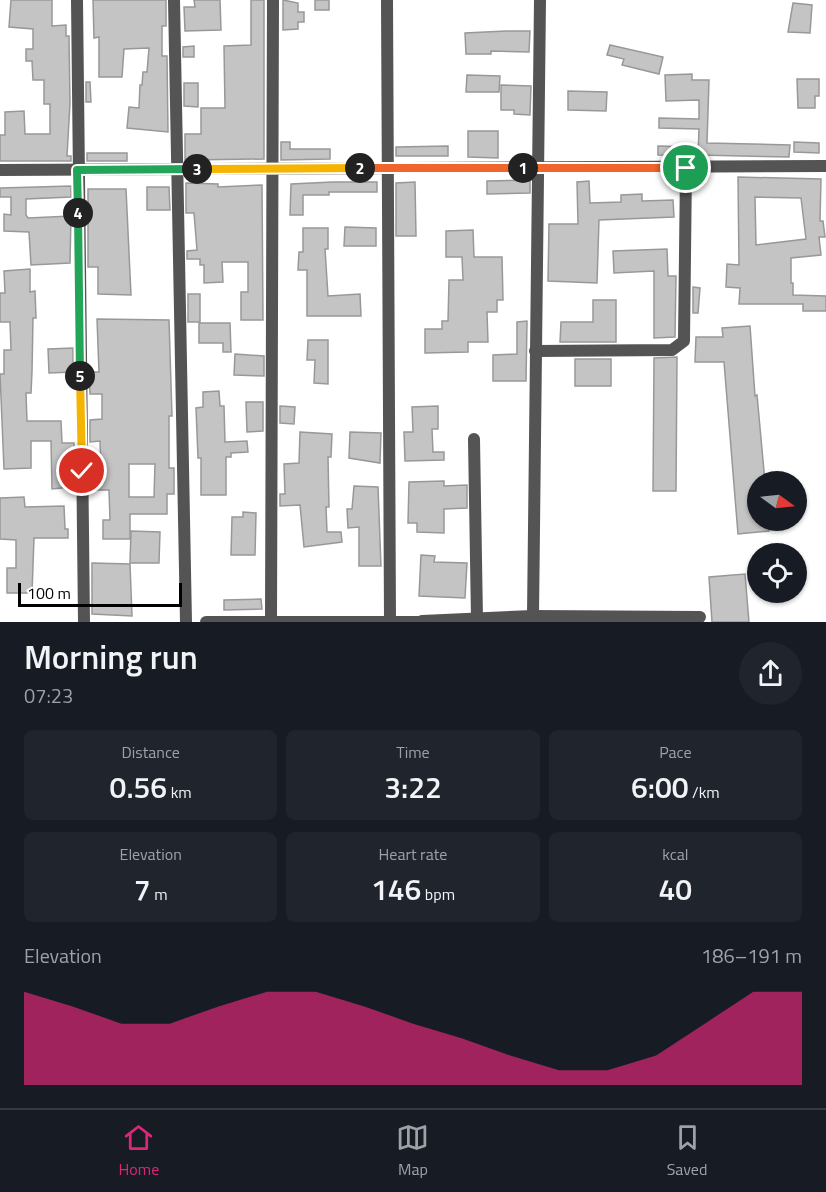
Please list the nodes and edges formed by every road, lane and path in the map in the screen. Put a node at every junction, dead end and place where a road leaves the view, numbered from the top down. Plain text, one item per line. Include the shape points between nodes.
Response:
1 (77, 0) edge
2 (174, 0) edge
3 (273, 0) edge
4 (387, 0) edge
5 (540, 0) edge
6 (826, 166) edge
7 (387, 168) junction
8 (538, 168) junction
9 (686, 168) junction
10 (175, 169) junction
11 (273, 169) junction
12 (0, 170) edge
13 (77, 170) junction
14 (535, 351) junction
15 (474, 439) dead end
16 (533, 616) junction
17 (700, 617) dead end
18 (477, 619) junction
19 (390, 621) edge
20 (422, 621) edge
21 (84, 622) edge
22 (186, 622) edge
23 (206, 622) edge
24 (271, 622) edge
25 (316, 622) edge

1 - 13 street
2 - 10 street
3 - 11 street
4 - 7 street
5 - 8 street
6 - 9 street
7 - 8 street
7 - 11 street
7 - 19 street
8 - 9 street
8 - 14 street
9 - 14 street via 684,341 672,350
10 - 11 street
10 - 13 street
10 - 22 street
11 - 24 street
12 - 13 street
13 - 21 street
14 - 16 street
15 - 18 street
16 - 17 street
16 - 18 street
18 - 20 street
19 - 20 street
19 - 25 street
23 - 24 street
24 - 25 street

